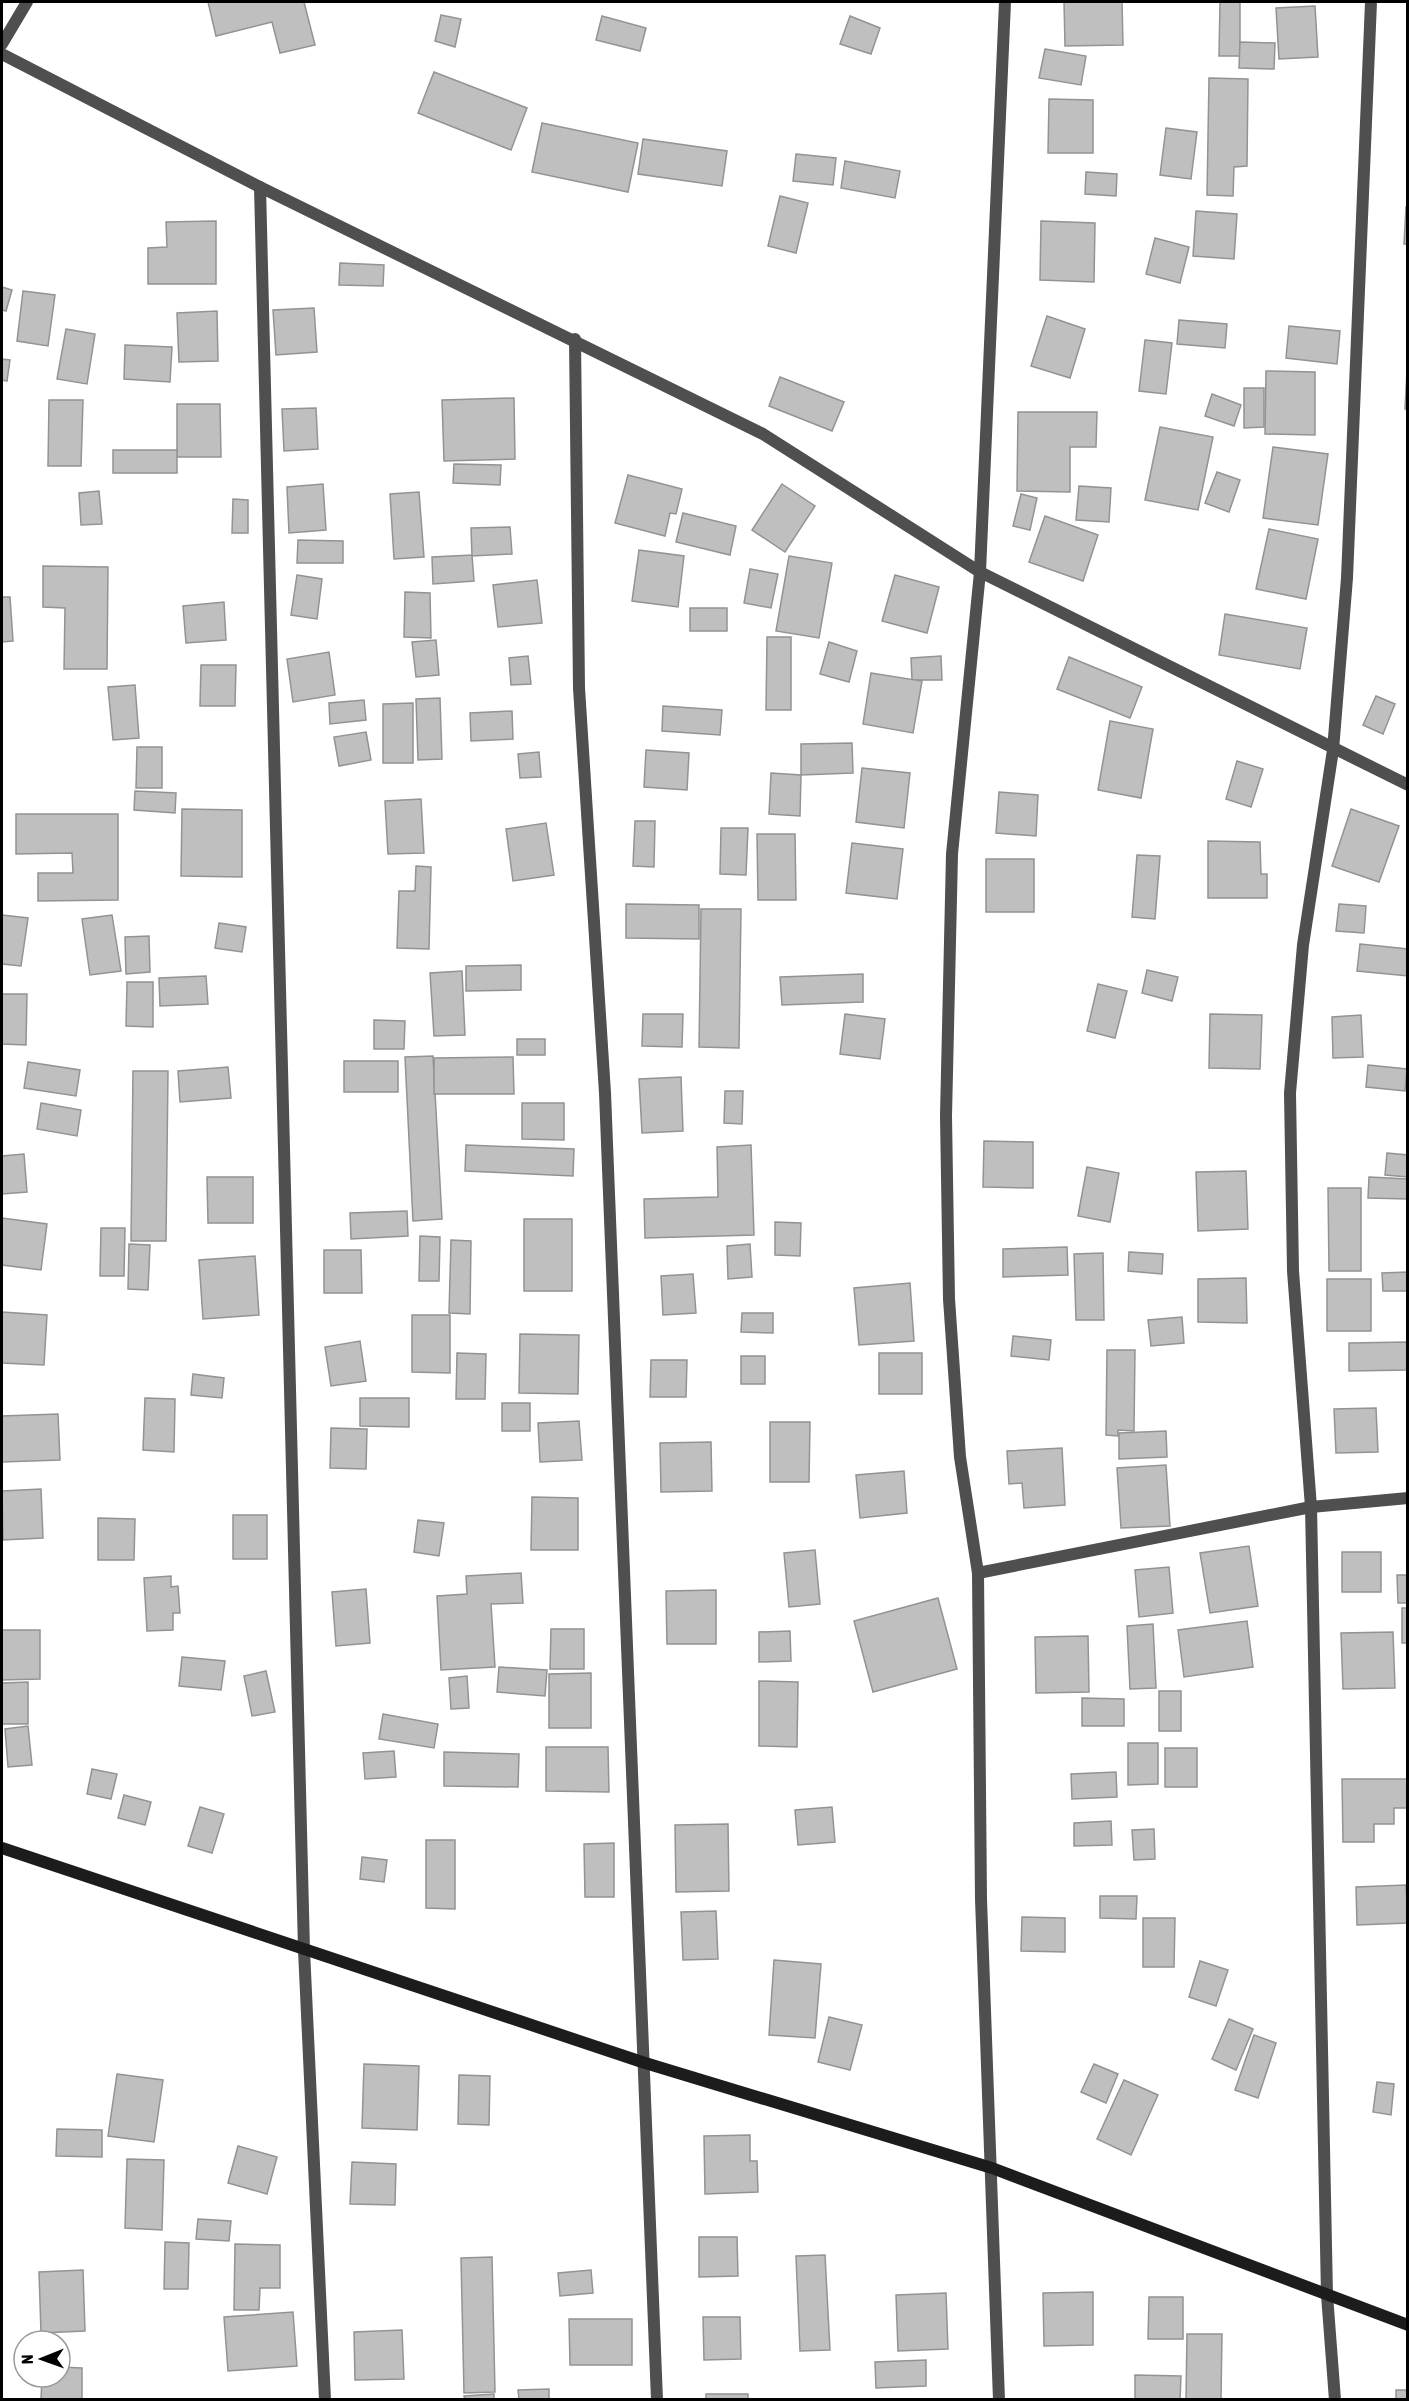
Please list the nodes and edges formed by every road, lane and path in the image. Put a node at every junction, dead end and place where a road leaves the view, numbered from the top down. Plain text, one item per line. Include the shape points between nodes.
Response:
1 (27, 2) edge
2 (1005, 2) edge
3 (1371, 2) edge
4 (2, 45) edge
5 (2, 54) edge
6 (260, 187) junction
7 (575, 339) junction
8 (980, 572) junction
9 (1333, 750) junction
10 (1407, 786) edge
11 (1407, 1498) edge
12 (1311, 1507) junction
13 (978, 1573) junction
14 (2, 1848) edge
15 (304, 1950) junction
16 (642, 2062) junction
17 (992, 2168) junction
18 (1327, 2295) junction
19 (1407, 2325) edge
20 (325, 2400) edge
21 (657, 2400) edge
22 (999, 2400) edge
23 (1335, 2400) edge

1 - 4 street
2 - 8 street
3 - 9 street via 1347,578
5 - 6 street
6 - 7 street
6 - 15 street
7 - 8 street via 763,434
7 - 16 street via 579,688 604,1093
8 - 9 street
8 - 13 street via 952,854 946,1116 960,1457
9 - 10 street
9 - 12 street via 1303,945 1290,1093 1293,1272
11 - 12 street
12 - 13 street
12 - 18 street
13 - 17 street via 981,1899
14 - 15 street
15 - 16 street
15 - 20 street
16 - 17 street
16 - 21 street
17 - 18 street
17 - 22 street
18 - 19 street
18 - 23 street

